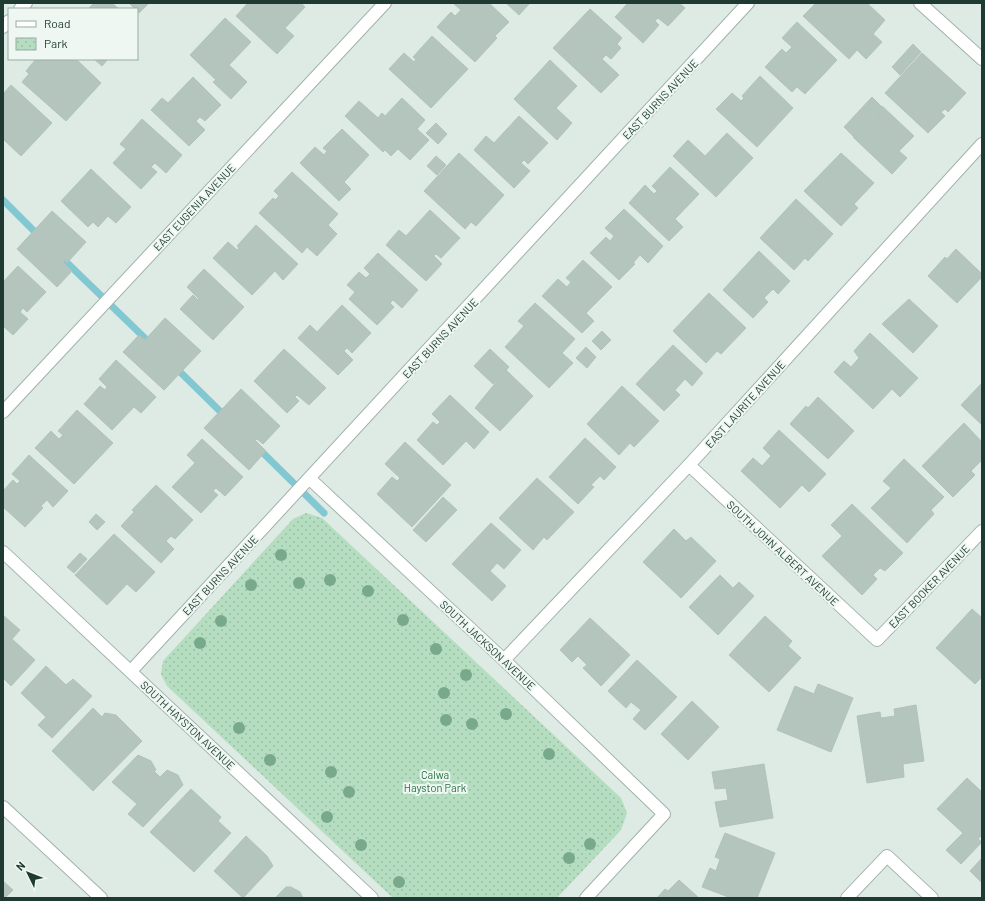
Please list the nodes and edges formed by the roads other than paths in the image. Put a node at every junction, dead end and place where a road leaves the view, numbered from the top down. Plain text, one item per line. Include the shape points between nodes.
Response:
1 (385, 3) edge
2 (748, 3) edge
3 (920, 3) edge
4 (982, 59) edge
5 (982, 144) edge
6 (3, 412) edge
7 (689, 465) junction
8 (310, 479) junction
9 (981, 535) edge
10 (3, 552) edge
11 (877, 640) joint
12 (504, 660) junction
13 (131, 671) junction
14 (3, 807) edge
15 (101, 898) edge
16 (372, 898) edge
17 (586, 898) edge
18 (847, 898) edge
19 (932, 898) edge

1 - 6 street, EAST EUGENIA AVENUE
2 - 8 street, EAST BURNS AVENUE
3 - 4 street
5 - 7 street, EAST LAURITE AVENUE
7 - 11 street, SOUTH JOHN ALBERT AVENUE
7 - 12 street, EAST LAURITE AVENUE
8 - 12 street, SOUTH JACKSON AVENUE
8 - 13 street, EAST BURNS AVENUE
9 - 11 street, EAST BOOKER AVENUE
10 - 13 street, SOUTH HAYSTON AVENUE
12 - 17 street, SOUTH JACKSON AVENUE via 664,814
13 - 16 street, SOUTH HAYSTON AVENUE
14 - 15 street
18 - 19 street via 886,856

